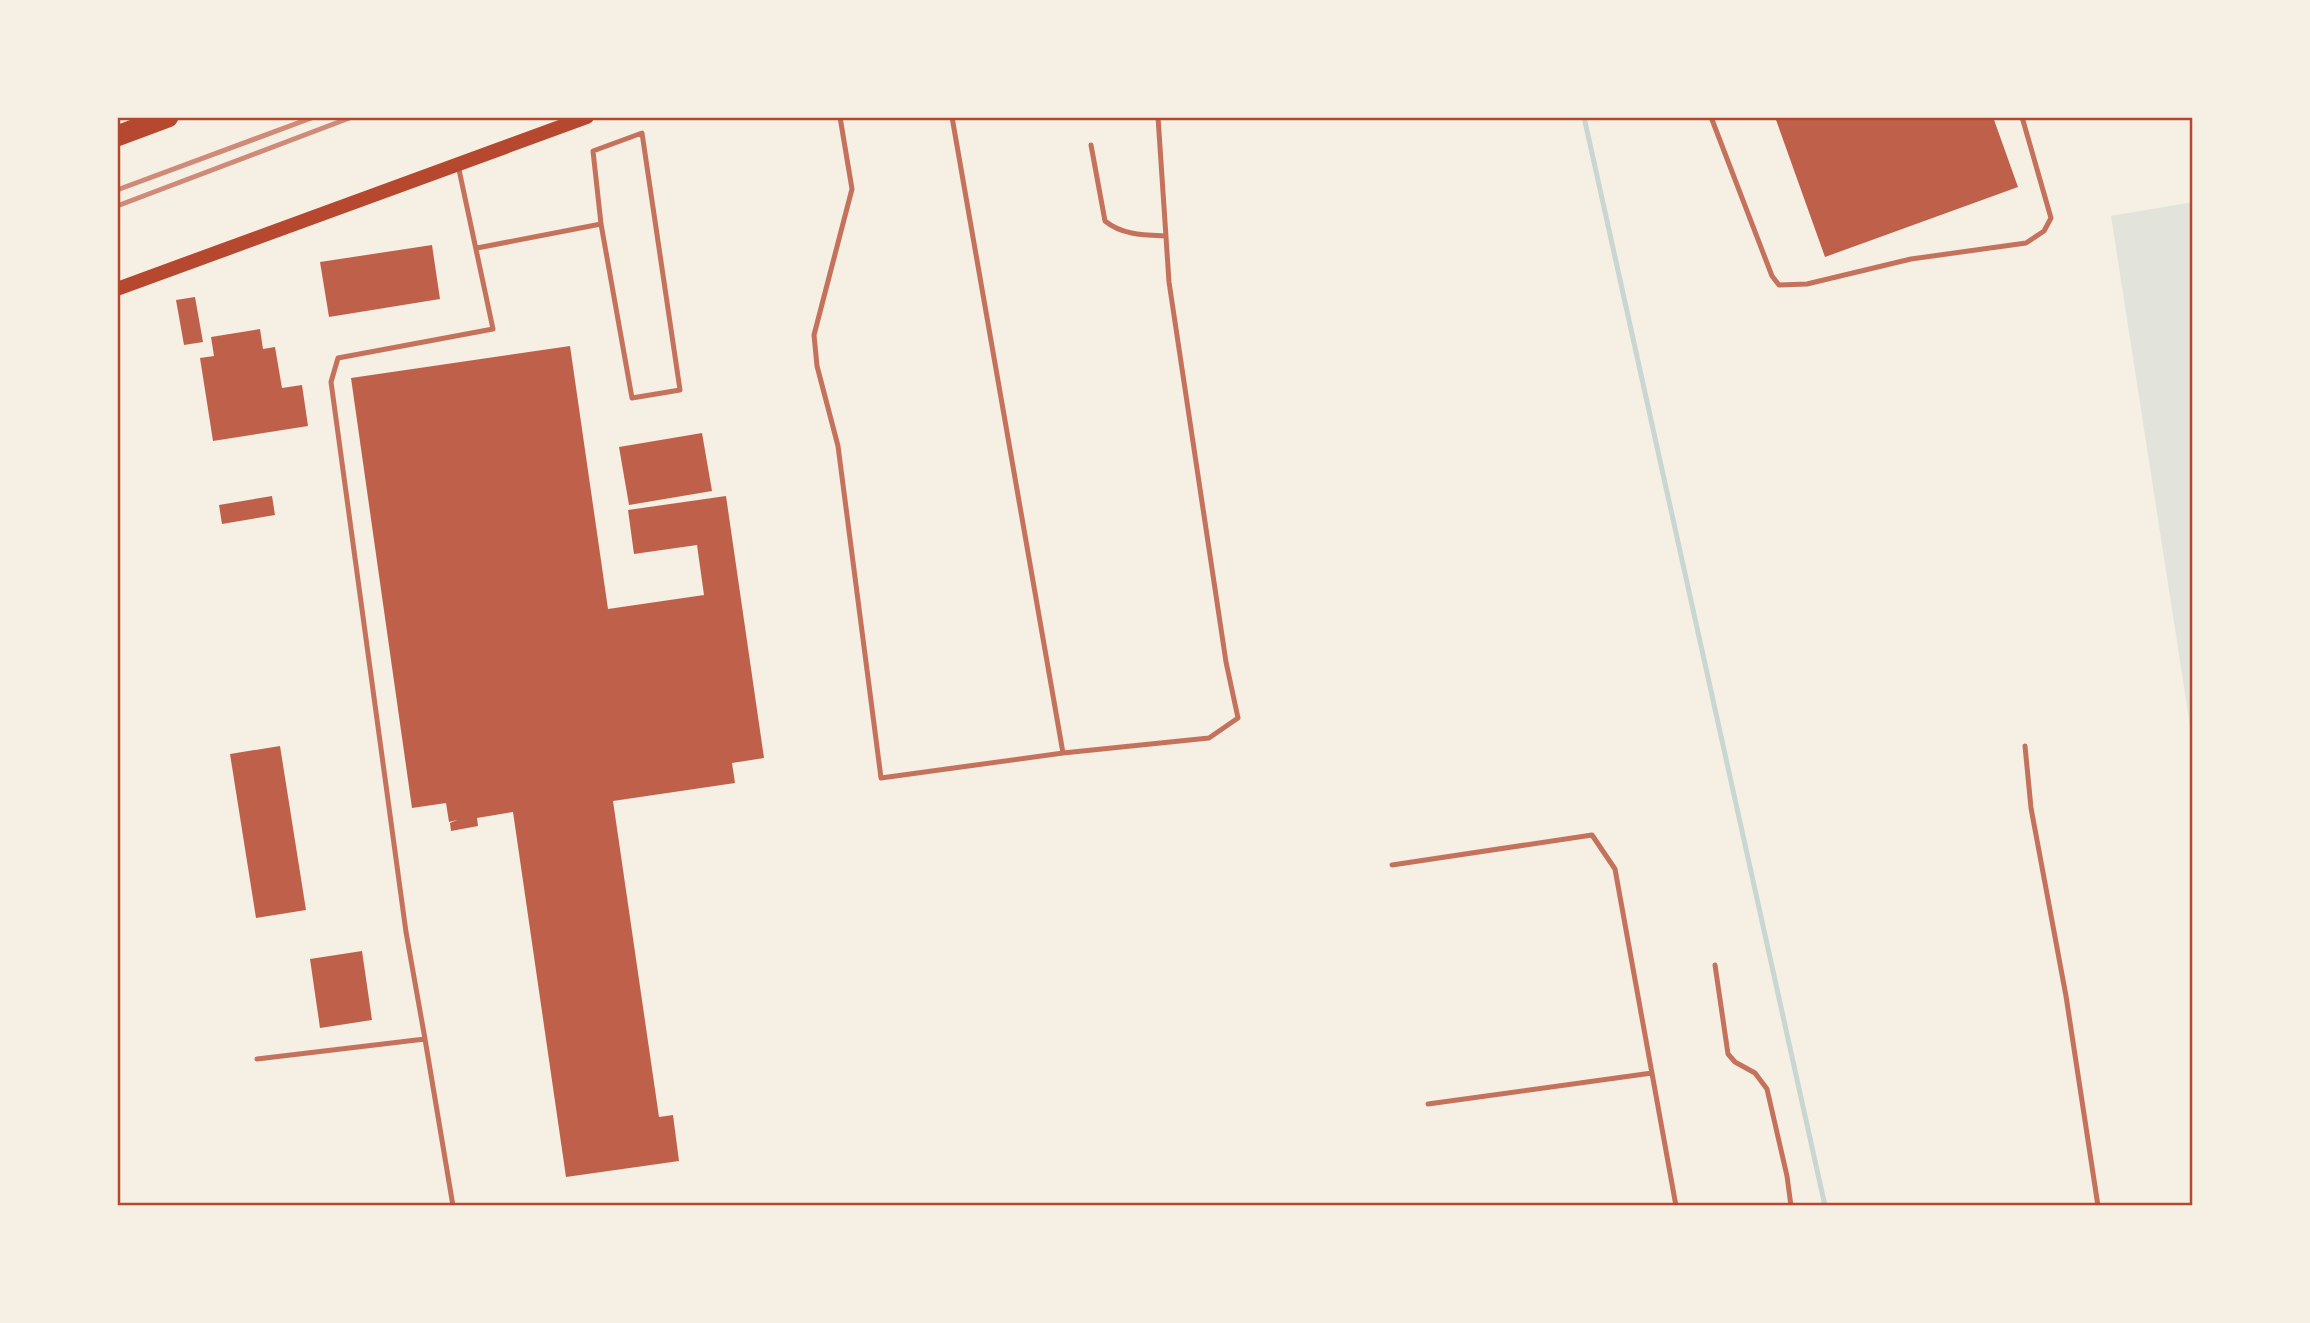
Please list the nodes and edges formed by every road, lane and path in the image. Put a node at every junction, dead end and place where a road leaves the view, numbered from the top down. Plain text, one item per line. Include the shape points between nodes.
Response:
1 (168, 117) edge
2 (587, 117) edge
3 (840, 117) edge
4 (952, 117) edge
5 (1158, 117) edge
6 (1711, 117) edge
7 (2022, 117) edge
8 (117, 136) edge
9 (1091, 145) dead end
10 (458, 164) junction
11 (601, 224) junction
12 (1166, 236) junction
13 (477, 248) junction
14 (117, 289) edge
15 (2025, 746) dead end
16 (1063, 753) junction
17 (1392, 865) dead end
18 (1715, 965) dead end
19 (425, 1039) junction
20 (257, 1059) dead end
21 (1652, 1073) junction
22 (1428, 1104) dead end
23 (453, 1206) edge
24 (1676, 1206) edge
25 (1791, 1206) edge
26 (2098, 1206) edge

1 - 8 highway
2 - 10 main road
3 - 16 lane via 852,189 814,335 817,366 838,446 881,778
4 - 16 lane
5 - 12 lane
6 - 7 lane via 1779,285 1807,284 1910,259 2026,243 2044,231 2051,218
9 - 12 lane via 1105,221 1115,229
10 - 13 lane
10 - 14 main road
11 - 11 lane via 593,151 642,132 680,390 632,398
11 - 13 lane
12 - 16 lane via 1169,282 1238,718 1209,738
13 - 19 lane via 493,329 338,358 331,382 406,932
15 - 26 lane via 2031,808 2064,982
17 - 21 lane via 1592,835 1615,869
18 - 25 lane via 1728,1054 1755,1073 1767,1089
19 - 20 lane
19 - 23 lane
21 - 22 lane
21 - 24 lane

